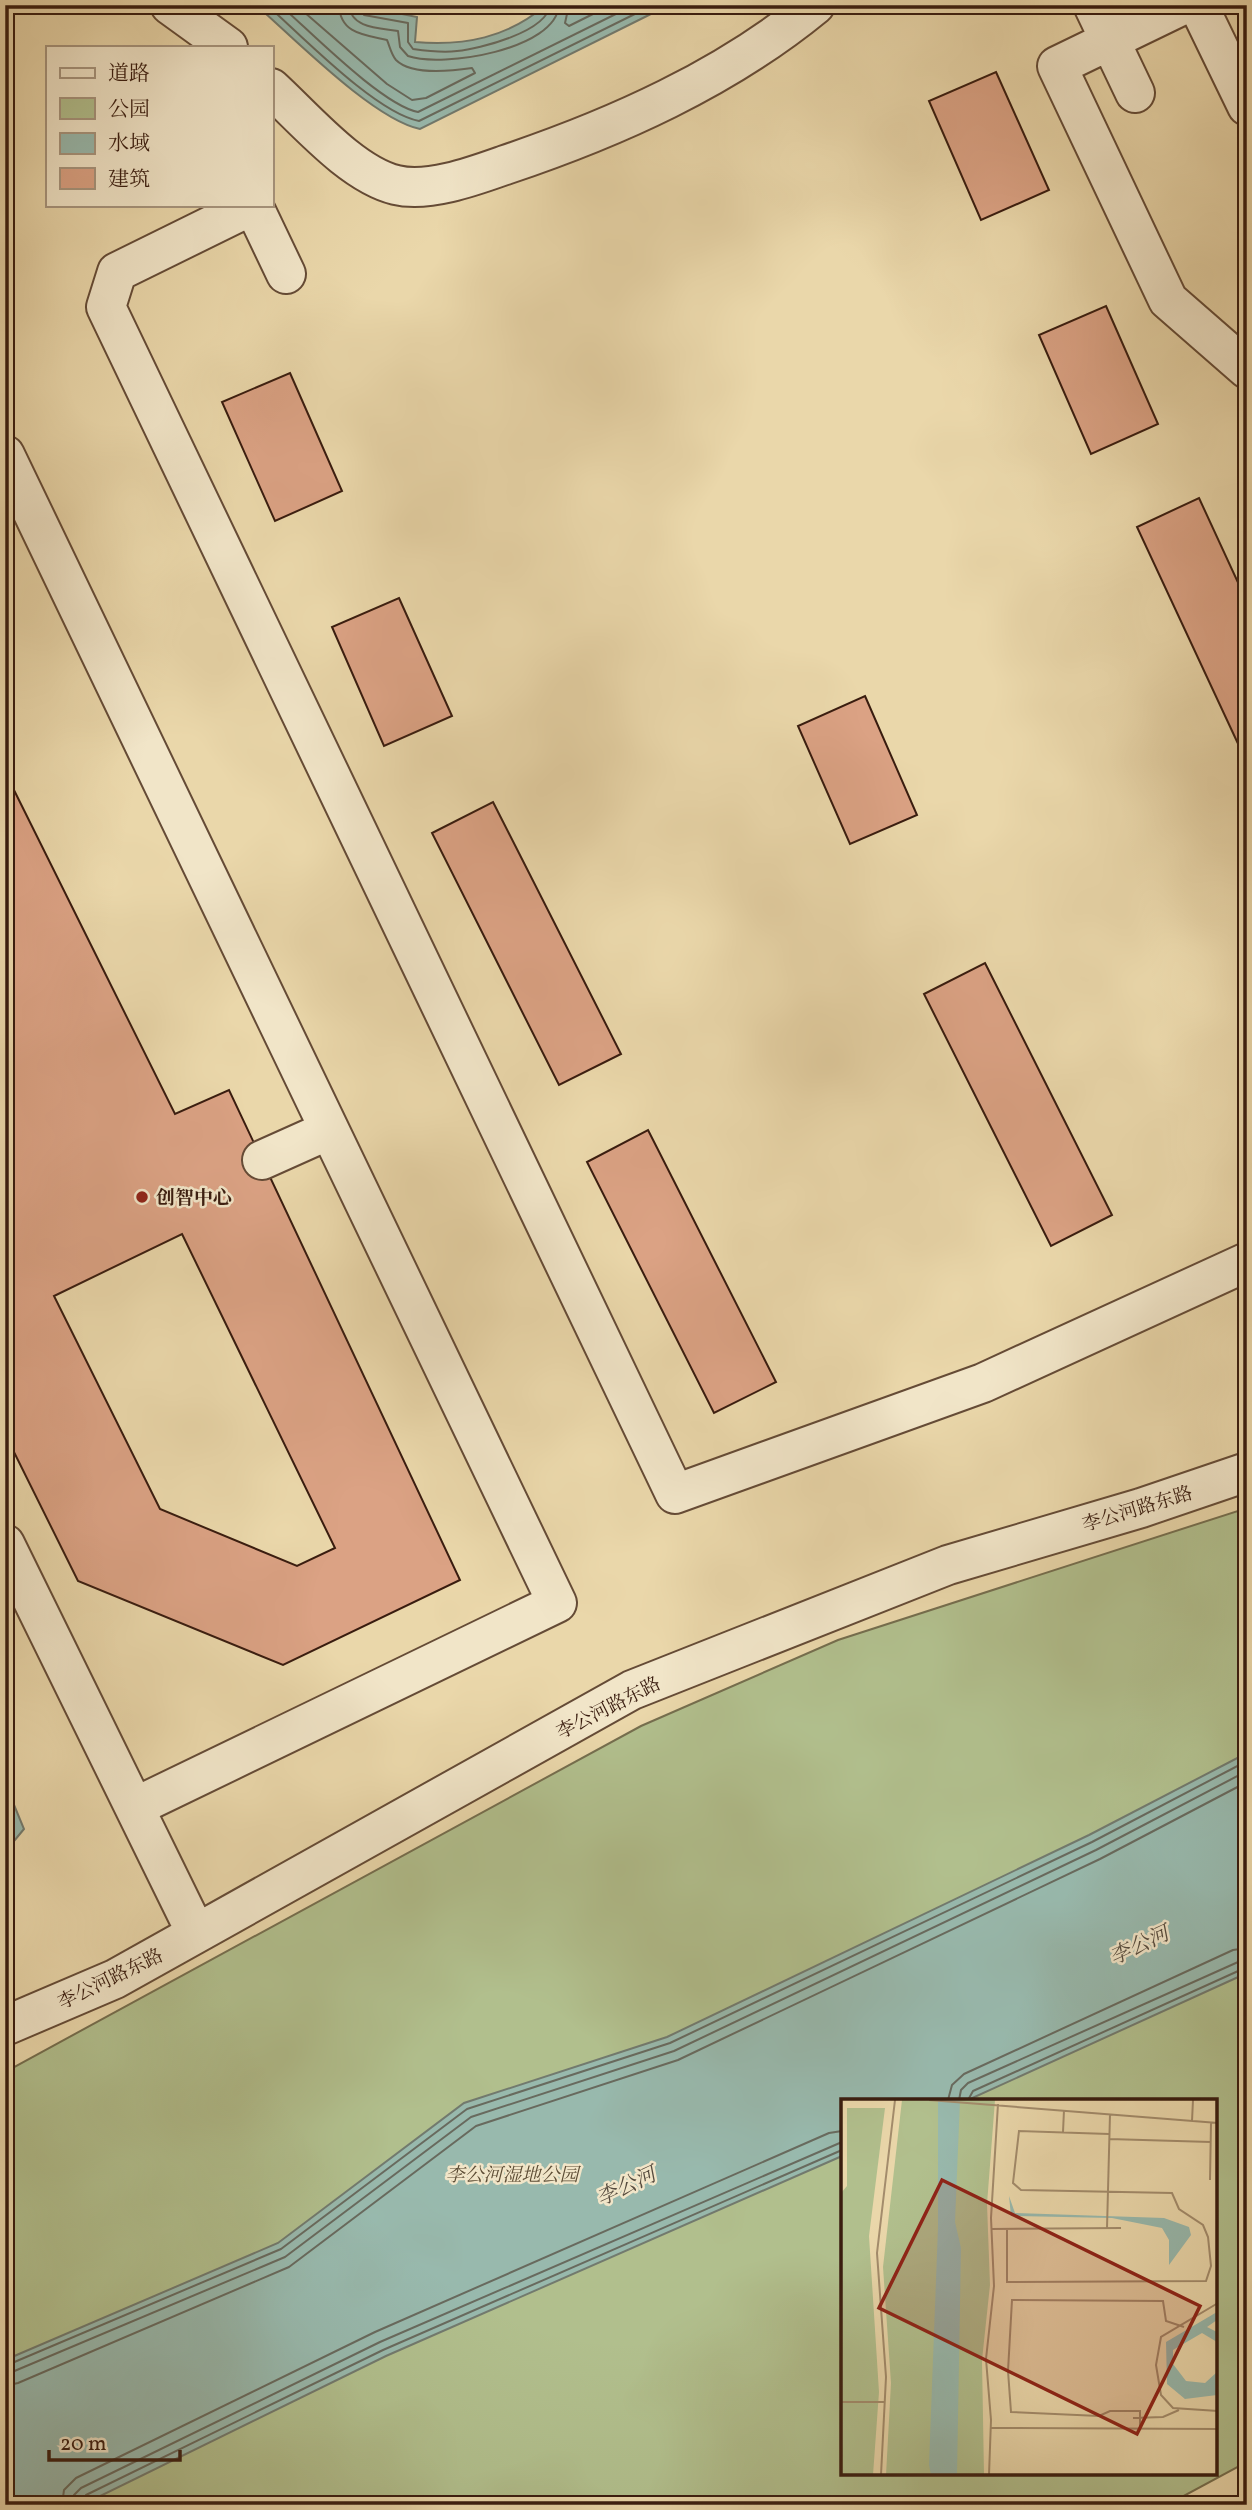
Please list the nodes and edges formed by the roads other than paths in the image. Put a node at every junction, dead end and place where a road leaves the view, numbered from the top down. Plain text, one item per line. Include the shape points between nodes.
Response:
1 (170, 5) edge
2 (816, 5) edge
3 (1093, 5) edge
4 (1183, 5) edge
5 (1198, 5) edge
6 (1109, 40) junction
7 (226, 46) edge
8 (273, 90) edge
9 (1135, 93) dead end
10 (1247, 106) edge
11 (254, 206) edge
12 (286, 274) dead end
13 (1247, 369) edge
14 (5, 455) edge
15 (329, 1130) junction
16 (262, 1160) dead end
17 (1247, 1262) edge
18 (1247, 1472) edge
19 (5, 1544) edge
20 (135, 1807) junction
21 (196, 1933) junction
22 (5, 2026) edge

1 - 7 street
2 - 8 street via 702,81 637,114 564,145 443,184 397,186 369,174
3 - 6 street
4 - 6 street
5 - 10 street
6 - 9 street
6 - 13 street via 1057,66 1168,300
11 - 12 street
11 - 17 street via 117,272 106,307 675,1494 983,1383
14 - 15 street
15 - 16 street
15 - 20 street via 557,1603
18 - 21 street, 李公河路东路 via 948,1565 632,1690
19 - 20 street
20 - 21 street
21 - 22 street, 李公河路东路 via 115,1979

